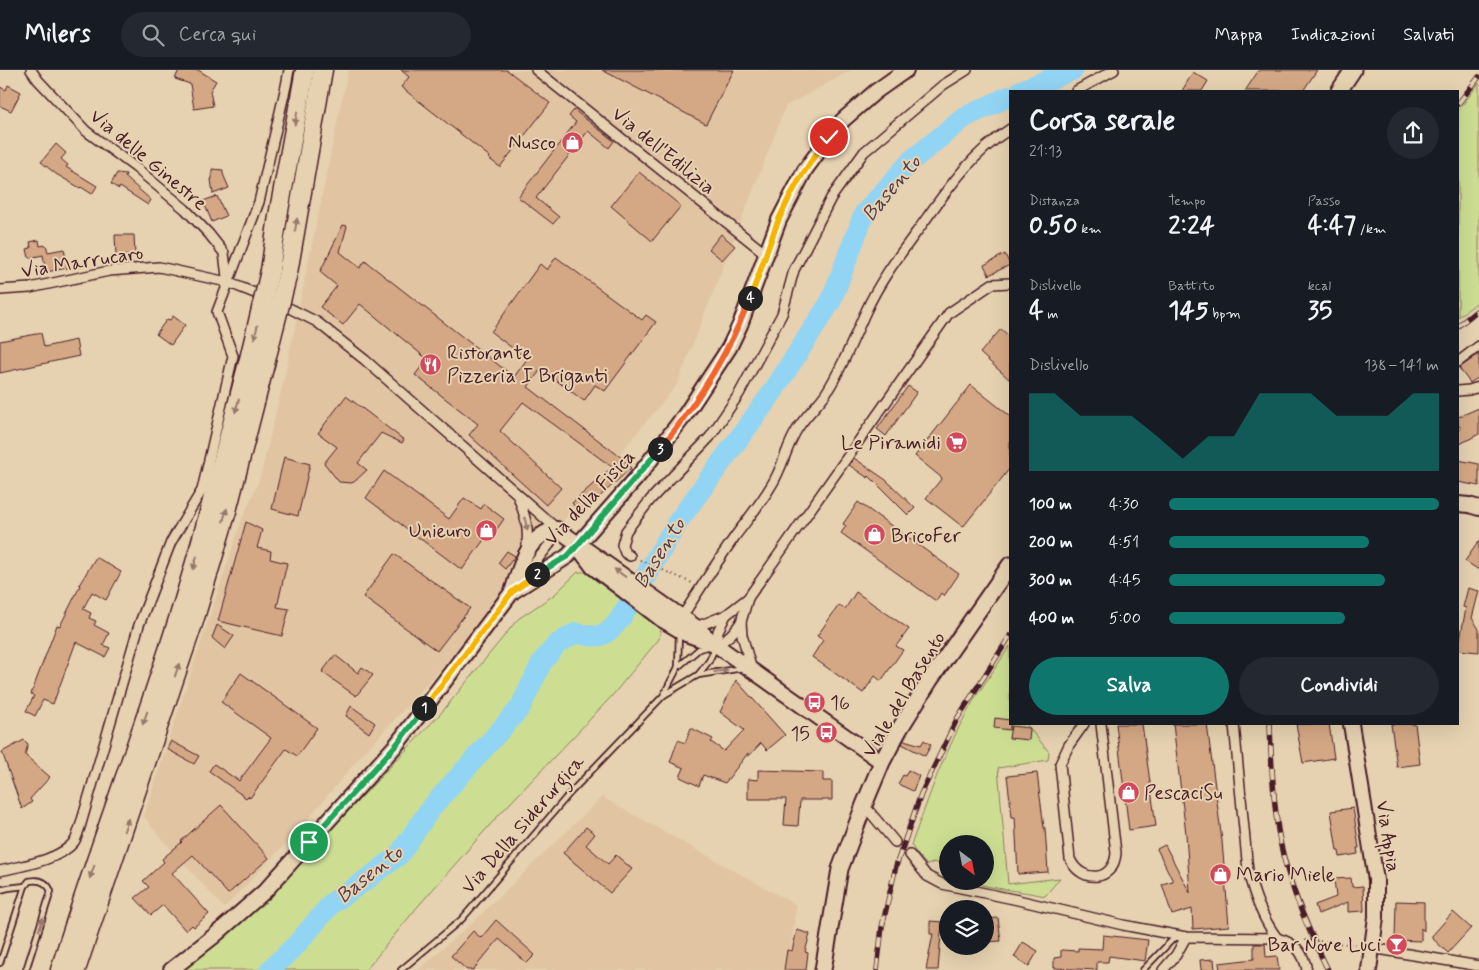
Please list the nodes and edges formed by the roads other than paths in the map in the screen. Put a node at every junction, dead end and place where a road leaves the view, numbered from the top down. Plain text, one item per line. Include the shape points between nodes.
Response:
1 (31, 70) edge
2 (288, 70) edge
3 (305, 70) edge
4 (323, 70) edge
5 (906, 70) edge
6 (967, 70) edge
7 (1114, 70) edge
8 (1353, 70) edge
9 (539, 71) edge
10 (1078, 90) edge
11 (1339, 90) edge
12 (1009, 130) edge
13 (766, 254) junction
14 (227, 282) junction
15 (1009, 283) edge
16 (0, 290) edge
17 (1479, 346) edge
18 (257, 361) junction
19 (1459, 361) edge
20 (1479, 387) edge
21 (1459, 391) edge
22 (518, 495) junction
23 (1459, 504) edge
24 (1479, 508) edge
25 (557, 529) junction
26 (577, 545) junction
27 (526, 553) junction
28 (630, 556) road end
29 (1009, 566) edge
30 (512, 592) junction
31 (748, 598) junction
32 (726, 615) junction
33 (741, 622) junction
34 (681, 624) junction
35 (696, 627) junction
36 (716, 645) junction
37 (678, 667) junction
38 (750, 667) junction
39 (698, 675) junction
40 (663, 696) junction
41 (1083, 725) edge
42 (1101, 725) edge
43 (1234, 725) edge
44 (1351, 725) edge
45 (882, 762) junction
46 (864, 805) junction
47 (895, 842) tunnel mouth
48 (910, 855) tunnel mouth
49 (0, 871) edge
50 (25, 886) junction
51 (0, 890) edge
52 (1182, 936) junction
53 (1277, 938) junction
54 (0, 942) edge
55 (6, 945) junction
56 (1371, 951) junction
57 (0, 963) edge
58 (62, 963) edge
59 (1479, 966) edge
60 (26, 970) edge
61 (54, 970) edge
62 (76, 970) edge
63 (171, 970) edge
64 (401, 970) edge
65 (823, 970) edge
66 (1143, 970) edge
67 (1164, 970) edge
68 (1307, 970) edge
69 (1360, 970) edge
70 (1369, 970) edge

1 - 14 street, Via delle Ginestre via 86,131 185,209 209,234 224,253
2 - 14 street via 259,202
3 -> 18 highway, bridge via 278,216
18 -> 4 highway, bridge via 288,274
5 - 13 street, Via della Fisica via 843,120 824,143 795,186
6 - 28 street via 943,85 864,152 831,198 794,270 782,314 739,394 710,437 626,530 622,545
7 - 10 street
8 - 11 main road
9 - 13 street, Via dell'Edilizia
12 - 34 street via 978,154 950,186 885,275 825,395 808,413 787,445 772,485
13 - 26 street, Via della Fisica via 740,325 708,380 663,445
14 - 16 street, Via Marrucaro via 159,267 109,271 30,288
14 - 22 street, Via Marrucaro via 292,308 317,322 365,360
14 - 49 street via 217,312 233,356 202,490 171,542 139,624 80,827 74,842 60,853
15 - 31 street, Via Della Siderurgica via 992,284 949,313
17 - 19 street
18 -> 58 highway via 170,644
62 -> 18 highway via 194,621 227,511
20 - 21 street
22 - 25 street, Via Marrucaro
22 -> 27 street via 528,526
23 - 24 street
25 - 26 street
25 - 27 street, Via della Fisica via 540,536
25 - 30 street via 549,545
26 - 30 street, Via della Fisica via 568,556
26 - 34 street
27 - 30 street, Via della Fisica
29 - 45 main road, Viale del Basento via 930,680
30 - 63 street, Via della Fisica via 397,744 265,891
31 - 32 street, Via Della Siderurgica
31 - 33 street, Via Della Siderurgica
32 - 35 street, Via Della Siderurgica
32 - 36 street, Via Della Siderurgica via 718,631
33 - 36 street, Via Della Siderurgica via 732,635
33 - 38 street, Via Della Siderurgica
34 - 35 street
34 - 36 street
34 - 37 lane, Via Della Siderurgica
35 - 36 street
36 - 37 lane, Via Della Siderurgica via 699,649
36 - 38 street
36 - 39 lane, Via Della Siderurgica
37 - 40 lane, Via Della Siderurgica
39 -> 38 lane, Via Della Siderurgica
38 - 45 street
39 - 40 lane, Via Della Siderurgica
40 - 64 lane, Via Della Siderurgica via 570,793 462,919
41 - 42 street via 1063,756 1060,771 1070,859 1081,873 1092,877 1110,868 1116,854
43 - 53 street via 1248,871 1262,915
44 - 56 street, Via Appia via 1376,880 1376,917
45 - 46 main road, Viale del Basento
46 - 47 street
46 - 65 main road, Viale del Basento via 840,869
48 - 52 street via 927,876 942,884 1123,926
50 - 51 lane
50 - 55 lane
60 -> 50 lane via 52,891 41,880 29,881
52 - 53 street
52 - 66 lane
52 - 67 street via 1176,955
53 - 68 street via 1295,945
54 - 55 lane
55 - 57 lane
56 - 59 street
56 - 69 street, Via Appia
56 - 70 street, Via Appia
58 - 61 lane

